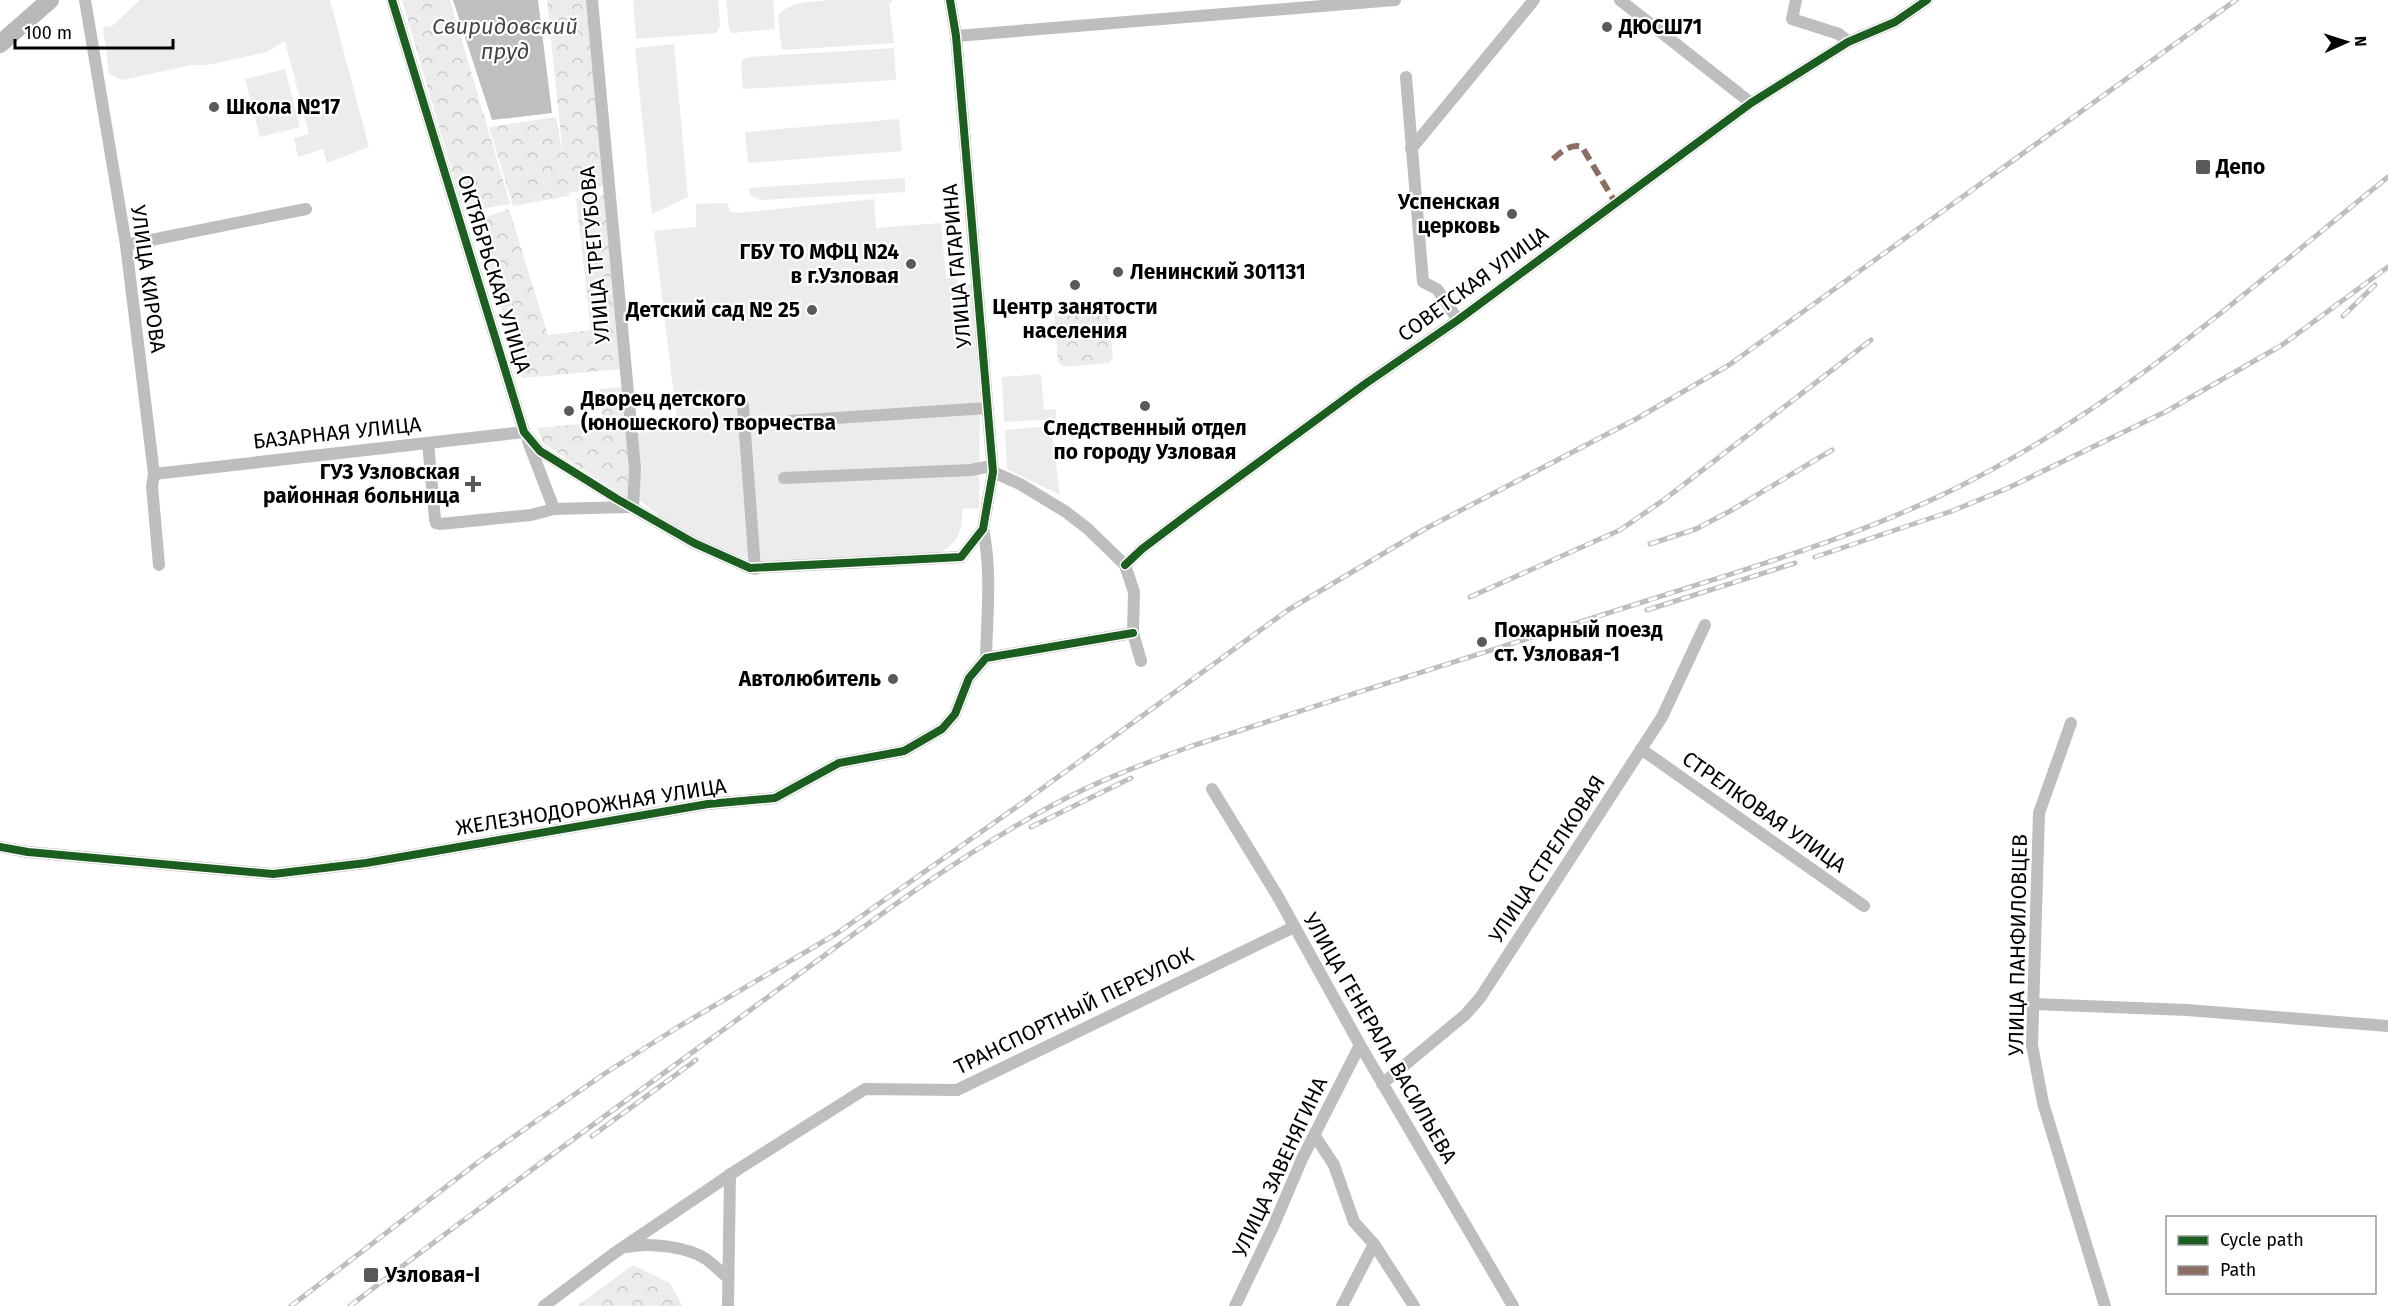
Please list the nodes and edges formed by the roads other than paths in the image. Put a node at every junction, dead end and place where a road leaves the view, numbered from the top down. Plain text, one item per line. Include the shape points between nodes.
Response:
1 (51, 0) edge
2 (85, 0) edge
3 (392, 0) edge
4 (592, 0) edge
5 (950, 0) edge
6 (1395, 0) edge
7 (1533, 0) edge
8 (1620, 0) edge
9 (1796, 0) edge
10 (1927, 0) edge
11 (956, 36) junction
12 (1848, 42) junction
13 (0, 44) edge
14 (1406, 77) dead end
15 (1751, 103) junction
16 (1411, 149) junction
17 (306, 209) dead end
18 (126, 245) junction
19 (1458, 320) junction
20 (743, 406) dead end
21 (987, 408) junction
22 (790, 421) dead end
23 (524, 432) junction
24 (428, 443) junction
25 (992, 469) junction
26 (154, 474) junction
27 (784, 478) dead end
28 (633, 507) junction
29 (554, 509) junction
30 (983, 529) junction
31 (159, 564) dead end
32 (1125, 565) junction
33 (755, 569) junction
34 (1705, 625) dead end
35 (1133, 633) junction
36 (986, 658) junction
37 (1141, 661) dead end
38 (2071, 723) dead end
39 (1641, 749) junction
40 (1212, 789) dead end
41 (0, 847) edge
42 (1864, 906) dead end
43 (1294, 927) junction
44 (2034, 1004) junction
45 (2388, 1026) edge
46 (1360, 1046) junction
47 (1382, 1084) junction
48 (1315, 1136) junction
49 (730, 1174) junction
50 (1374, 1244) junction
51 (622, 1248) junction
52 (728, 1278) junction
53 (544, 1306) edge
54 (728, 1306) edge
55 (1235, 1306) edge
56 (1342, 1306) edge
57 (1414, 1306) edge
58 (1513, 1306) edge
59 (2105, 1306) edge

1 - 13 main road
2 - 18 street, УЛИЦА КИРОВА
3 - 23 street, ОКТЯБРЬСКАЯ УЛИЦА
4 - 28 street, УЛИЦА ТРЕГУБОВА via 634,469
5 - 11 street, УЛИЦА ГАГАРИНА
6 - 11 street
7 - 16 street
8 - 15 street
9 - 12 street via 1792,19 1839,34
10 - 12 street, СОВЕТСКАЯ УЛИЦА via 1895,22
11 - 21 street, УЛИЦА ГАГАРИНА
12 - 15 street, СОВЕТСКАЯ УЛИЦА
14 - 16 street
15 - 19 street, СОВЕТСКАЯ УЛИЦА
16 - 19 street via 1424,282 1437,289
17 - 18 street
18 - 26 street, УЛИЦА КИРОВА
19 - 32 street, СОВЕТСКАЯ УЛИЦА via 1191,512
20 - 33 street
21 - 22 street
21 - 25 street, УЛИЦА ГАГАРИНА
23 - 24 street, БАЗАРНАЯ УЛИЦА
23 - 28 street, ОКТЯБРЬСКАЯ УЛИЦА via 540,451
23 - 29 street
24 - 26 street, БАЗАРНАЯ УЛИЦА
24 - 29 street via 436,523 531,515
25 - 27 street
25 - 30 street, УЛИЦА ГАГАРИНА
25 - 32 street via 1066,512
26 - 31 street, УЛИЦА КИРОВА
28 - 29 street
28 - 33 street, ОКТЯБРЬСКАЯ УЛИЦА via 694,543
30 - 33 street via 961,557
30 - 36 street via 987,547
32 - 35 street via 1134,592
34 - 39 street, УЛИЦА СТРЕЛКОВАЯ via 1662,717
35 - 36 street
35 - 37 street
36 - 41 street, ЖЕЛЕЗНОДОРОЖНАЯ УЛИЦА via 969,678 955,714 942,729 904,751 839,763 774,798 708,804 366,863 273,874
38 - 44 street, УЛИЦА ПАНФИЛОВЦЕВ via 2039,813
39 - 42 street, СТРЕЛКОВАЯ УЛИЦА
39 - 47 street, УЛИЦА СТРЕЛКОВАЯ via 1480,998
40 - 43 street, УЛИЦА ГЕНЕРАЛА ВАСИЛЬЕВА
43 - 46 street, УЛИЦА ГЕНЕРАЛА ВАСИЛЬЕВА
43 - 49 street, ТРАНСПОРТНЫЙ ПЕРЕУЛОК via 957,1090 865,1089
44 - 45 street via 2187,1010
44 - 59 street, УЛИЦА ПАНФИЛОВЦЕВ via 2032,1045 2043,1103
46 - 47 street, УЛИЦА ГЕНЕРАЛА ВАСИЛЬЕВА
46 - 48 street, УЛИЦА ЗАВЕНЯГИНА
47 - 58 street, УЛИЦА ГЕНЕРАЛА ВАСИЛЬЕВА
48 - 50 street via 1334,1165 1354,1222
48 - 55 street, УЛИЦА ЗАВЕНЯГИНА
49 - 51 street
49 - 52 street
50 - 56 street
50 - 57 street
51 - 52 street via 661,1245 705,1258
51 - 53 street
52 - 54 street

